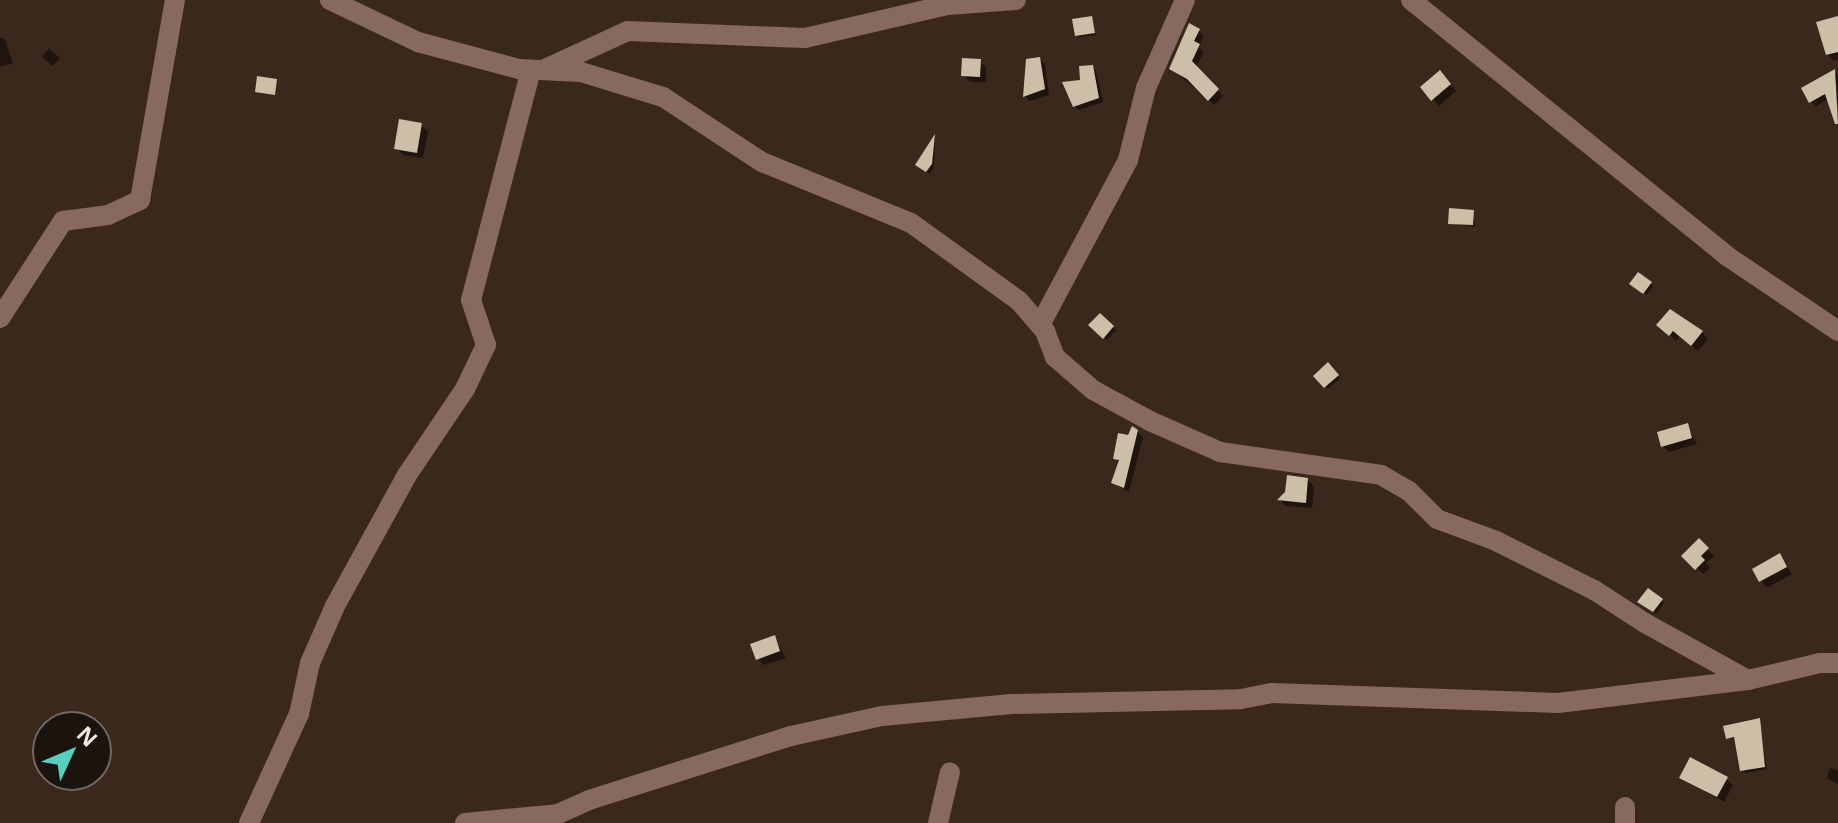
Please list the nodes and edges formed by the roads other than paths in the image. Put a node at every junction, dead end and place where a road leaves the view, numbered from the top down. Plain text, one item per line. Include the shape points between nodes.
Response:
1 (175, 0) edge
2 (330, 0) edge
3 (1016, 0) edge
4 (1185, 0) edge
5 (1411, 0) edge
6 (536, 70) junction
7 (0, 318) edge
8 (1040, 325) junction
9 (1838, 331) edge
10 (1838, 663) edge
11 (1748, 680) junction
12 (950, 772) dead end
13 (249, 823) edge
14 (465, 823) edge
15 (938, 823) edge

1 - 7 street via 140,200 108,215 63,221
2 - 6 street via 418,42
3 - 6 street via 947,5 805,38 628,31
4 - 8 street via 1146,88 1128,160
5 - 9 street via 1727,256
6 - 8 street via 581,72 663,97 762,162 911,223 1019,301
6 - 13 street via 471,300 486,345 335,606 310,663 299,714
8 - 11 street via 1055,357 1093,390 1150,421 1220,452 1381,475 1409,491 1437,519 1496,541 1594,590
10 - 11 street
11 - 14 street via 1558,703 1272,693 1241,699 1011,704 912,713 791,736 558,814
12 - 15 street

